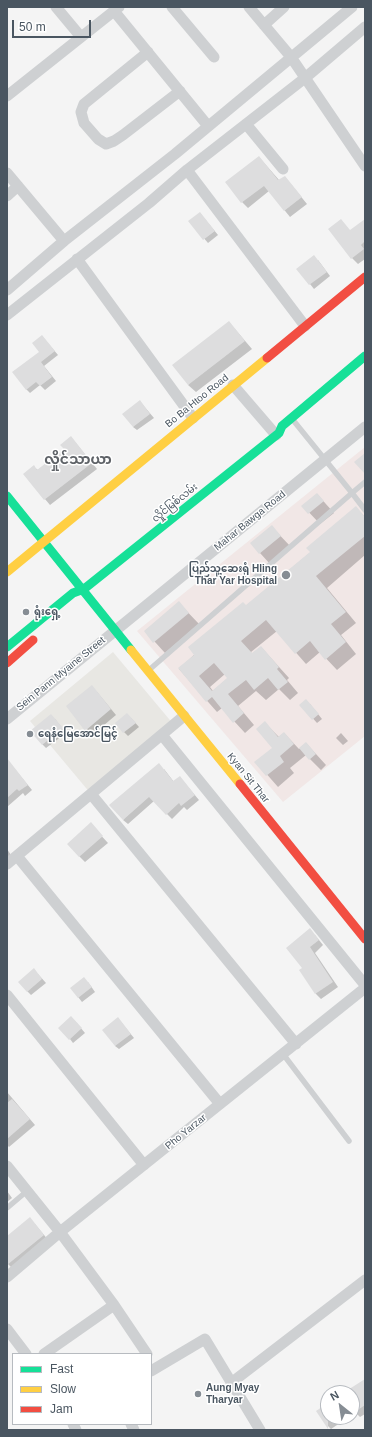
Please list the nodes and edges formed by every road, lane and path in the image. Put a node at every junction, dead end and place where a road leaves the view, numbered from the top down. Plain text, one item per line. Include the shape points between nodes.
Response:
1 (56, 7) edge
2 (172, 7) edge
3 (249, 7) edge
4 (284, 7) edge
5 (352, 7) edge
6 (116, 9) edge
7 (264, 25) junction
8 (365, 28) edge
9 (81, 37) junction
10 (148, 52) junction
11 (214, 57) dead end
12 (291, 57) junction
13 (305, 78) junction
14 (180, 91) junction
15 (7, 96) edge
16 (246, 124) junction
17 (208, 126) junction
18 (365, 166) edge
19 (284, 169) dead end
20 (187, 170) junction
21 (7, 173) edge
22 (18, 186) junction
23 (7, 196) edge
24 (64, 241) junction
25 (77, 259) junction
26 (365, 277) edge
27 (7, 290) edge
28 (7, 315) edge
29 (305, 326) junction
30 (365, 356) edge
31 (365, 367) edge
32 (233, 385) junction
33 (193, 418) junction
34 (294, 421) junction
35 (365, 427) edge
36 (277, 434) junction
37 (325, 460) junction
38 (365, 482) edge
39 (352, 493) junction
40 (7, 496) edge
41 (365, 510) edge
42 (44, 541) junction
43 (7, 572) edge
44 (84, 589) junction
45 (69, 608) dead end
46 (116, 630) junction
47 (42, 632) dead end
48 (7, 647) edge
49 (7, 663) edge
50 (149, 670) junction
51 (184, 716) junction
52 (7, 719) edge
53 (162, 735) junction
54 (91, 794) junction
55 (17, 856) junction
56 (7, 864) edge
57 (365, 939) edge
58 (365, 985) edge
59 (365, 988) edge
60 (7, 995) edge
61 (296, 1044) junction
62 (283, 1054) junction
63 (220, 1104) junction
64 (350, 1141) dead end
65 (144, 1165) junction
66 (7, 1166) edge
67 (27, 1191) junction
68 (7, 1208) edge
69 (60, 1232) junction
70 (7, 1277) edge
71 (365, 1280) edge
72 (114, 1305) junction
73 (7, 1329) edge
74 (25, 1353) edge
75 (45, 1353) edge
76 (146, 1353) edge
77 (153, 1366) edge
78 (231, 1383) junction
79 (260, 1430) edge

1 - 9 street
2 - 11 street
3 - 7 street
4 - 7 street
5 - 12 street
6 - 9 street
6 - 10 street
7 - 12 street
8 - 13 street
9 - 15 street
10 - 14 street
10 - 14 street via 84,104 81,112 84,123 98,140 106,144 123,135
12 - 13 street
12 - 17 street
13 - 16 street
13 - 18 street
14 - 17 street
16 - 19 street
16 - 20 street
17 - 24 street
20 - 25 street
20 - 29 street
21 - 22 street
22 - 23 street
22 - 24 street
24 - 27 street
25 - 28 street
25 - 33 street
26 - 29 main road, Bo Ba Htoo Road
29 - 32 main road, Bo Ba Htoo Road
30 - 34 main road, လှိုင်မြစ်လမ်း
31 - 34 main road, လှိုင်မြစ်လမ်း
32 - 33 main road, Bo Ba Htoo Road
32 - 36 street
33 - 42 main road, Bo Ba Htoo Road
34 - 36 main road, လှိုင်မြစ်လမ်း via 286,432
34 - 37 lane
35 - 37 street, Mahar Bawga Road
36 - 44 main road, လှိုင်မြစ်လမ်း
37 - 39 lane
37 - 46 street, Mahar Bawga Road
38 - 39 lane
39 - 41 lane
39 - 50 lane
40 - 42 main road, Kyan Sit Thar
42 - 43 main road, Bo Ba Htoo Road
42 - 44 main road, Kyan Sit Thar
44 - 45 main road, လှိုင်မြစ်လမ်း via 80,598
44 - 46 main road, Kyan Sit Thar
44 - 48 main road, လှိုင်မြစ်လမ်း via 73,593
46 - 50 main road, Kyan Sit Thar
46 - 52 street, Sein Pann Myaine Street
47 - 49 main road
50 - 51 main road, Kyan Sit Thar
51 - 53 street
51 - 57 main road, Kyan Sit Thar
53 - 54 street
53 - 58 street
54 - 55 street
54 - 61 street
55 - 56 street
55 - 63 street
59 - 61 street, Pho Yarzar
60 - 65 street
61 - 62 street, Pho Yarzar
62 - 63 street, Pho Yarzar
62 - 64 lane
63 - 65 street, Pho Yarzar
65 - 69 street, Pho Yarzar
66 - 67 street
67 - 68 lane
67 - 69 street
69 - 70 street, Pho Yarzar
69 - 72 street
71 - 78 street
72 - 75 street
72 - 76 street
73 - 74 street
77 - 78 street via 205,1339
78 - 79 street

